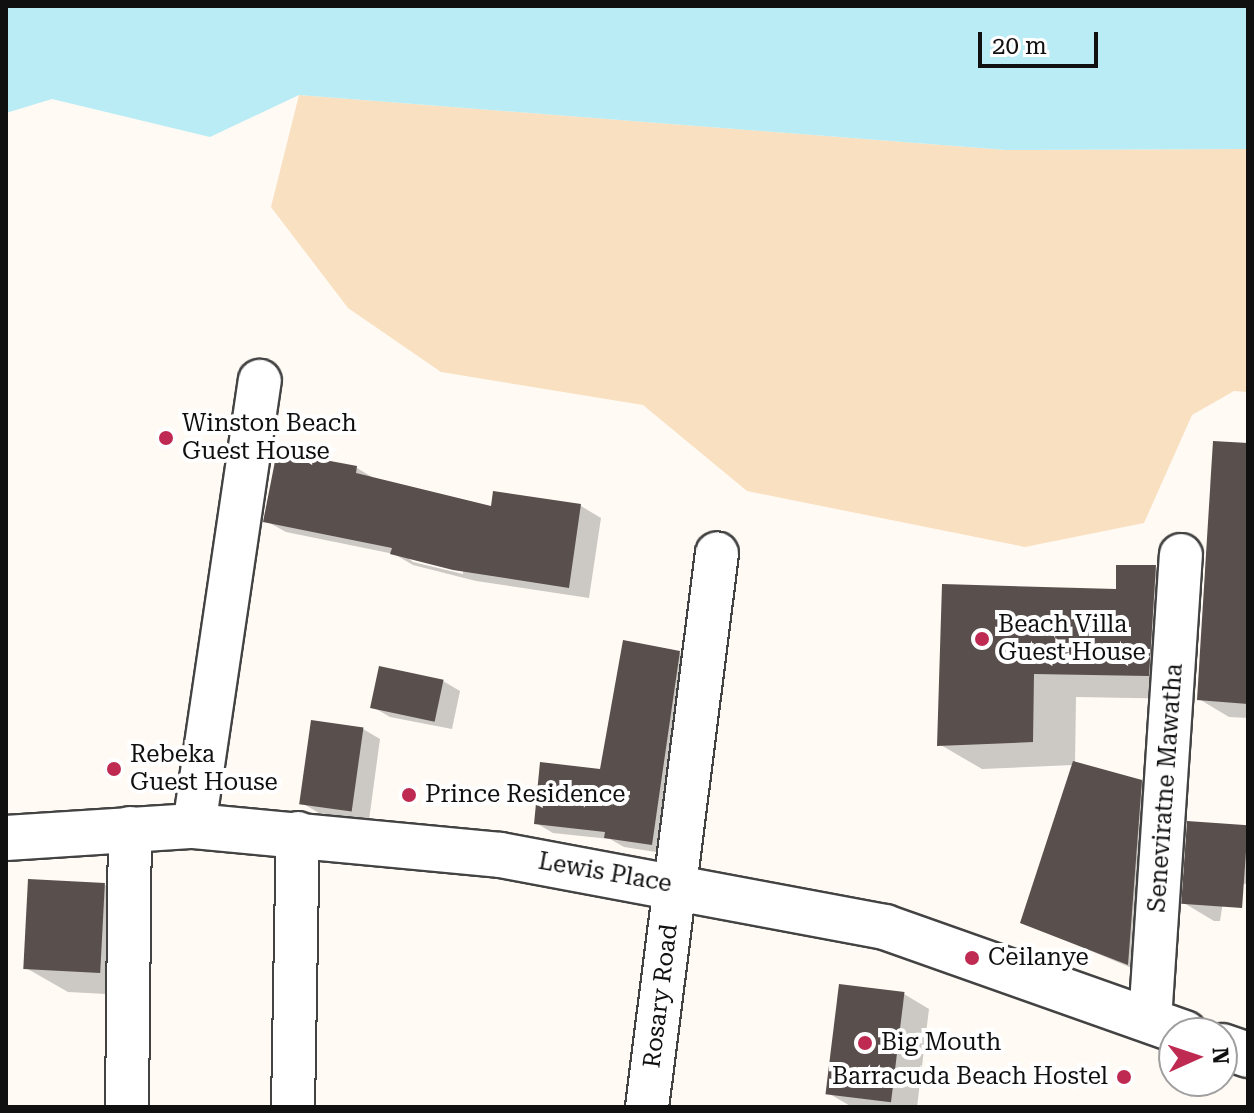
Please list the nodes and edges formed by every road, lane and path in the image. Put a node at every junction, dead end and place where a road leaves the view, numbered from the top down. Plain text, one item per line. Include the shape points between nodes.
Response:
1 (260, 381) dead end
2 (717, 553) dead end
3 (1181, 555) dead end
4 (194, 826) junction
5 (130, 828) junction
6 (298, 833) junction
7 (6, 838) edge
8 (675, 885) junction
9 (1168, 1017) edge
10 (1158, 1023) edge
11 (127, 1107) edge
12 (293, 1107) edge
13 (647, 1107) edge

1 - 4 street
2 - 8 street, Rosary Road
3 - 9 street, Seneviratne Mawatha
4 - 5 street, Lewis Place
4 - 6 street, Lewis Place
5 - 7 street, Lewis Place
5 - 11 street
6 - 8 street, Lewis Place via 500,855
6 - 12 street
8 - 10 street, Lewis Place via 885,927
8 - 13 street, Rosary Road

